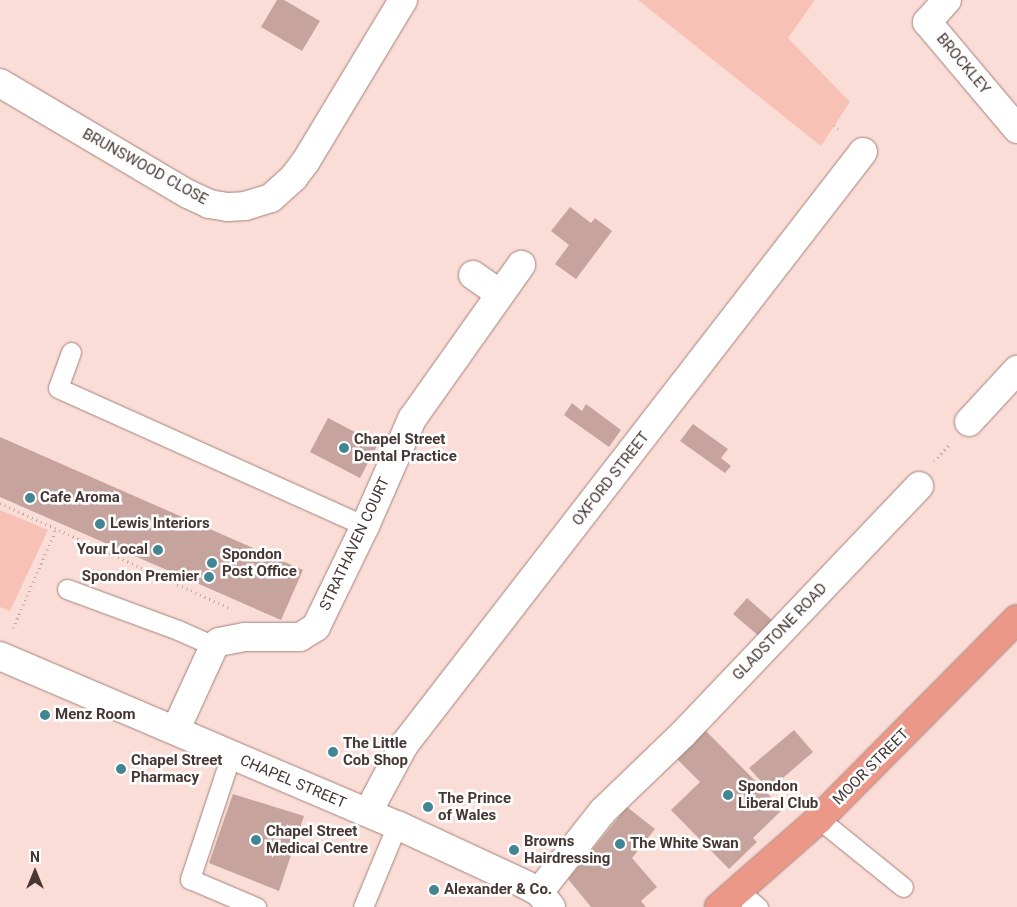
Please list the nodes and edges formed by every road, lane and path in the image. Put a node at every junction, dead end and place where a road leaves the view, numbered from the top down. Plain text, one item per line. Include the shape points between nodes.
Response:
1 (404, 0) edge
2 (947, 0) edge
3 (0, 83) edge
4 (1017, 129) edge
5 (863, 152) dead end
6 (521, 265) dead end
7 (472, 275) dead end
8 (500, 294) junction
9 (71, 352) dead end
10 (1017, 370) edge
11 (969, 422) joint
12 (919, 486) joint
13 (0, 503) edge
14 (365, 526) junction
15 (57, 527) junction
16 (67, 589) dead end
17 (236, 611) dead end
18 (1017, 619) edge
19 (214, 646) junction
20 (0, 656) edge
21 (176, 729) junction
22 (231, 755) junction
23 (368, 812) junction
24 (819, 820) junction
25 (397, 825) junction
26 (904, 887) dead end
27 (545, 900) edge
28 (738, 902) edge
29 (256, 907) edge
30 (363, 907) edge

1 - 3 street, BRUNSWOOD CLOSE via 300,169 271,198 245,206 209,204 188,194
2 - 4 street, BROCKLEY via 927,22
5 - 23 street, OXFORD STREET via 404,745
6 - 8 street, STRATHAVEN COURT
7 - 8 street
8 - 14 street, STRATHAVEN COURT via 412,419
9 - 14 lane via 58,388
10 - 11 street
11 - 12 path via 920,476
12 - 27 street, GLADSTONE ROAD via 684,732 603,811
13 - 15 path
14 - 19 street, STRATHAVEN COURT via 311,632 300,638 229,639
15 - 17 path
15 - 20 path
16 - 19 lane
18 - 24 main road, MOOR STREET
19 - 21 street
20 - 21 street, CHAPEL STREET
21 - 22 street, CHAPEL STREET
22 - 23 street, CHAPEL STREET
22 - 29 lane via 190,880
23 - 25 street, CHAPEL STREET
24 - 26 lane
24 - 28 main road, MOOR STREET
25 - 27 street, CHAPEL STREET
25 - 30 lane

